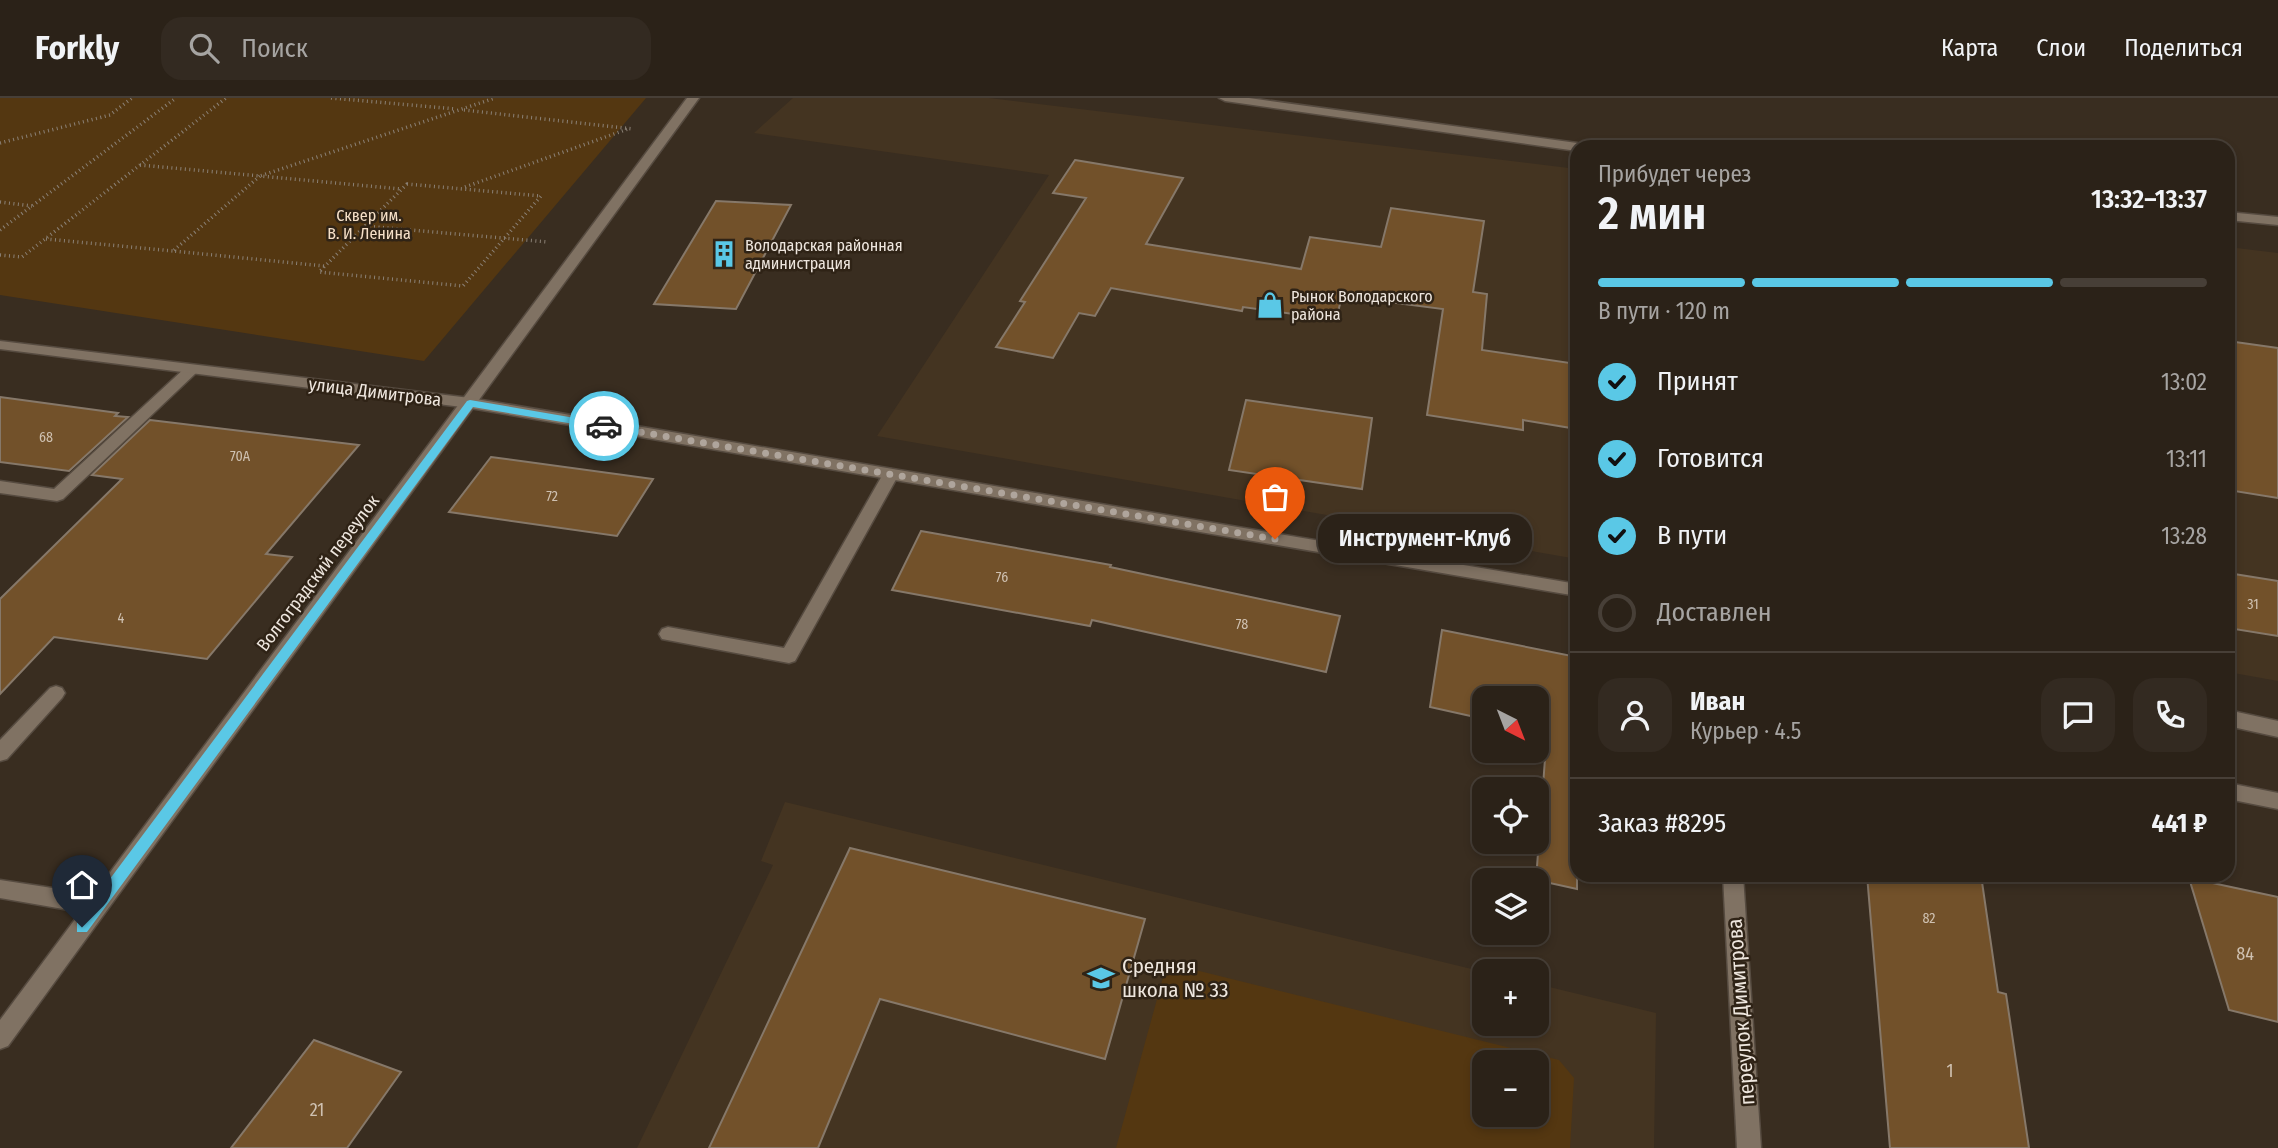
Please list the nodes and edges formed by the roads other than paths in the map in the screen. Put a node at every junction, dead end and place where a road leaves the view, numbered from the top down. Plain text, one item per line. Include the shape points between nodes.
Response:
1 (693, 98) edge
2 (1225, 98) edge
3 (1570, 146) edge
4 (2235, 217) edge
5 (2278, 221) edge
6 (0, 345) edge
7 (191, 370) junction
8 (470, 403) junction
9 (891, 474) junction
10 (0, 487) edge
11 (1570, 589) edge
12 (668, 635) dead end
13 (57, 693) dead end
14 (2235, 720) edge
15 (2278, 729) edge
16 (0, 753) edge
17 (2235, 792) edge
18 (2278, 801) edge
19 (1733, 882) edge
20 (0, 889) edge
21 (98, 905) junction
22 (0, 1038) edge
23 (1749, 1148) edge

1 - 8 main road, Волгоградский переулок
2 - 3 main road
4 - 5 main road
6 - 7 main road, улица Димитрова
7 - 8 main road, улица Димитрова
7 - 10 main road via 57,495
8 - 9 main road, улица Димитрова
8 - 21 main road, Волгоградский переулок
9 - 11 main road, улица Димитрова
9 - 12 main road via 789,656
13 - 16 main road
14 - 15 main road
17 - 18 main road
19 - 23 main road, переулок Димитрова
20 - 21 main road
21 - 22 main road, Волгоградский переулок

